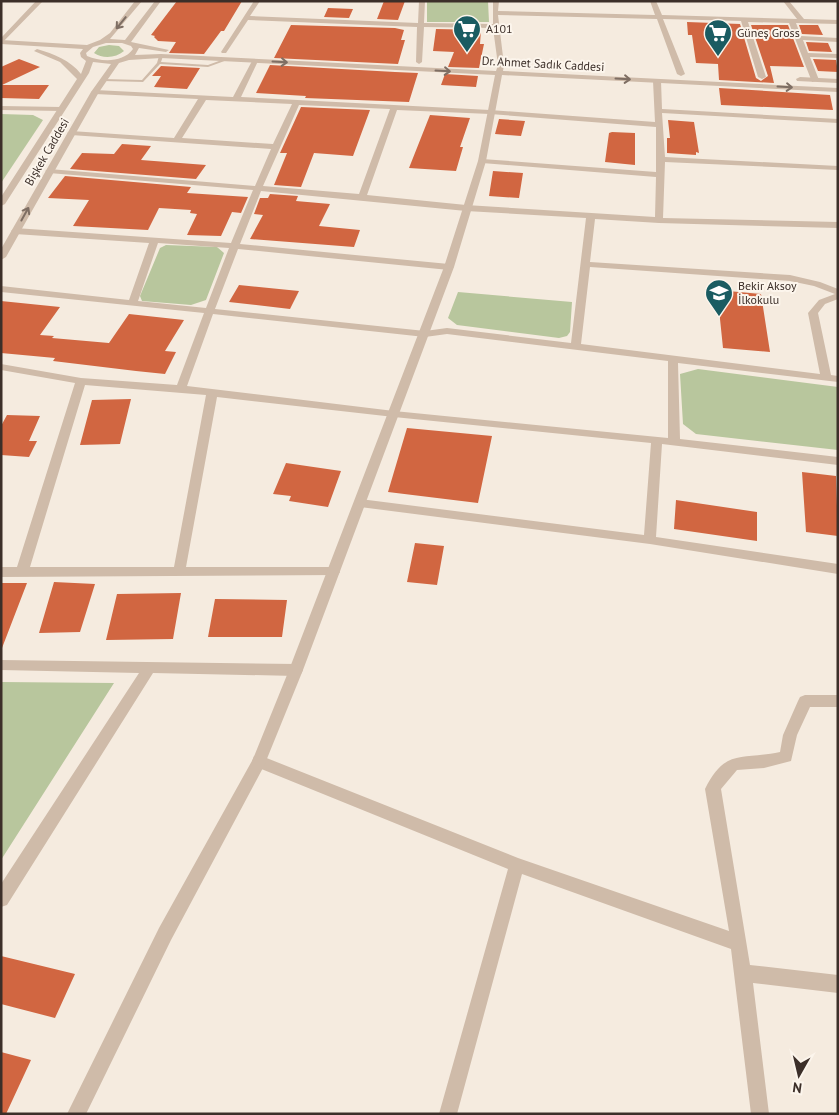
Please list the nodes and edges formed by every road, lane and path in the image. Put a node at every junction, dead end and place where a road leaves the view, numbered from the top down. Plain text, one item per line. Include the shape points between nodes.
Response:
1 (40, 1) edge
2 (139, 1) edge
3 (158, 1) edge
4 (257, 1) edge
5 (422, 1) edge
6 (496, 1) edge
7 (653, 1) edge
8 (786, 1) edge
9 (495, 13) junction
10 (659, 17) junction
11 (248, 18) junction
12 (744, 20) junction
13 (792, 21) junction
14 (802, 21) junction
15 (838, 22) edge
16 (422, 25) junction
17 (496, 26) junction
18 (799, 38) junction
19 (838, 40) edge
20 (1, 42) edge
21 (102, 42) junction
22 (130, 44) junction
23 (88, 47) junction
24 (1, 48) edge
25 (38, 51) junction
26 (224, 52) junction
27 (805, 55) junction
28 (838, 56) edge
29 (86, 57) junction
30 (127, 58) junction
31 (117, 60) junction
32 (160, 60) junction
33 (255, 61) junction
34 (419, 62) junction
35 (500, 69) junction
36 (681, 74) junction
37 (726, 76) dead end
38 (753, 77) dead end
39 (762, 77) junction
40 (770, 78) dead end
41 (788, 78) dead end
42 (81, 79) junction
43 (103, 80) junction
44 (815, 80) junction
45 (658, 81) junction
46 (838, 81) edge
47 (838, 90) edge
48 (95, 92) junction
49 (203, 98) junction
50 (236, 99) junction
51 (296, 103) junction
52 (1, 108) edge
53 (394, 108) junction
54 (61, 109) junction
55 (659, 111) junction
56 (490, 112) junction
57 (838, 121) edge
58 (658, 125) junction
59 (71, 134) junction
60 (176, 141) junction
61 (275, 147) junction
62 (661, 159) junction
63 (482, 161) junction
64 (838, 168) edge
65 (49, 171) junction
66 (660, 175) junction
67 (259, 189) junction
68 (362, 197) junction
69 (1, 204) edge
70 (466, 208) junction
71 (591, 215) junction
72 (658, 220) junction
73 (838, 225) edge
74 (16, 231) junction
75 (155, 240) junction
76 (234, 246) junction
77 (1, 257) edge
78 (584, 264) junction
79 (449, 267) junction
80 (1, 289) edge
81 (838, 292) edge
82 (838, 296) edge
83 (132, 304) junction
84 (209, 312) junction
85 (425, 334) junction
86 (576, 348) junction
87 (673, 360) junction
88 (1, 368) edge
89 (826, 377) junction
90 (838, 379) edge
91 (82, 381) junction
92 (181, 389) junction
93 (212, 393) junction
94 (394, 414) junction
95 (657, 440) junction
96 (674, 442) junction
97 (838, 460) edge
98 (360, 503) junction
99 (650, 540) junction
100 (838, 568) edge
101 (1, 572) edge
102 (179, 572) junction
103 (334, 572) junction
104 (22, 573) junction
105 (1, 664) edge
106 (150, 667) junction
107 (296, 670) junction
108 (838, 701) edge
109 (259, 761) junction
110 (517, 864) junction
111 (1, 899) edge
112 (739, 944) junction
113 (743, 973) junction
114 (838, 984) edge
115 (76, 1114) edge
116 (448, 1114) edge
117 (760, 1114) edge

1 - 20 street
2 -> 21 street
3 - 22 street
4 - 11 street
5 - 16 street
6 - 9 street
7 - 10 street
8 - 14 street
9 - 10 street via 572,11
9 - 17 street
10 - 12 street
10 - 36 street
11 - 16 street
11 - 26 street
12 - 13 street
12 - 39 street
13 - 14 street
13 - 18 street
14 - 15 street
16 - 17 street
16 - 34 street
17 - 35 street
18 - 19 street
18 - 27 street
20 - 23 street
21 - 22 street, Dr. Ahmet Sadık Caddesi
21 - 23 street
22 - 26 street, Dr. Ahmet Sadık Caddesi via 165,50
22 - 30 street via 136,52
23 - 29 street, Bişkek Caddesi
24 - 25 street
25 - 29 street
25 - 42 street via 62,60 75,69
26 - 34 street, Dr. Ahmet Sadık Caddesi
27 - 28 street
27 - 44 street
29 - 31 street, Dr. Ahmet Sadık Caddesi via 104,62
29 - 42 street, Bişkek Caddesi
30 - 31 street, Dr. Ahmet Sadık Caddesi
30 - 32 street, Dr. Ahmet Sadık Caddesi
31 - 43 street, Bişkek Caddesi
32 - 33 street, Dr. Ahmet Sadık Caddesi
32 - 43 lane via 143,81
33 -> 35 street, Dr. Ahmet Sadık Caddesi
33 - 50 street
34 - 35 street, Dr. Ahmet Sadık Caddesi
35 - 36 street, Dr. Ahmet Sadık Caddesi
35 -> 45 street, Dr. Ahmet Sadık Caddesi
35 - 56 street
36 - 37 street, Dr. Ahmet Sadık Caddesi
38 - 39 street
39 - 40 street
41 - 44 street
42 - 54 street, Bişkek Caddesi
43 - 48 street, Bişkek Caddesi
44 - 46 street
45 -> 47 street, Dr. Ahmet Sadık Caddesi
45 - 55 street
48 - 49 street
48 - 59 street, Bişkek Caddesi
49 - 50 street
49 - 60 street
50 - 51 street
51 - 53 street
51 - 61 street
52 - 54 street
53 - 56 street
53 - 68 street
54 - 69 street, Bişkek Caddesi
55 - 57 street
55 - 58 street
56 - 58 street
56 - 63 street
58 - 62 street
59 - 60 street
59 - 65 street, Bişkek Caddesi
60 - 61 street
61 - 67 street
62 - 64 street
62 - 66 street
63 - 66 street
63 - 70 street
65 - 67 street
74 -> 65 street, Bişkek Caddesi
66 - 72 street
67 - 68 street
67 - 76 street
68 - 70 street
70 - 71 street
70 - 79 street
71 - 72 street
71 - 78 street
72 - 73 street
74 - 75 street
74 - 77 street, Bişkek Caddesi
75 - 76 street
75 - 83 street
76 - 79 street
76 - 84 street
78 - 81 street via 790,278
78 - 86 street
79 - 85 street
80 - 83 street
82 - 89 street via 822,302 813,313
83 - 84 street
84 - 85 street
84 - 92 street
85 - 86 street via 447,331
85 - 94 street
86 - 87 street
87 - 89 street
87 - 96 street
88 - 91 street
89 - 90 street
91 - 92 street
91 - 104 street
92 - 93 street
93 - 94 street
93 - 102 street
94 - 95 street
94 - 98 street
95 - 96 street
95 - 99 street
96 - 97 street
98 - 99 street
98 - 103 street
99 - 100 street
101 - 104 street
102 - 103 street
102 - 104 street
103 - 107 street
105 - 106 street
106 - 107 street
106 - 111 street
107 - 109 street
108 - 112 street via 805,701 790,735 786,756 764,762 733,764 713,789
109 - 110 street
109 - 115 street via 165,934
110 - 112 street
110 - 116 street
112 - 113 street
113 - 114 street
113 - 117 street

